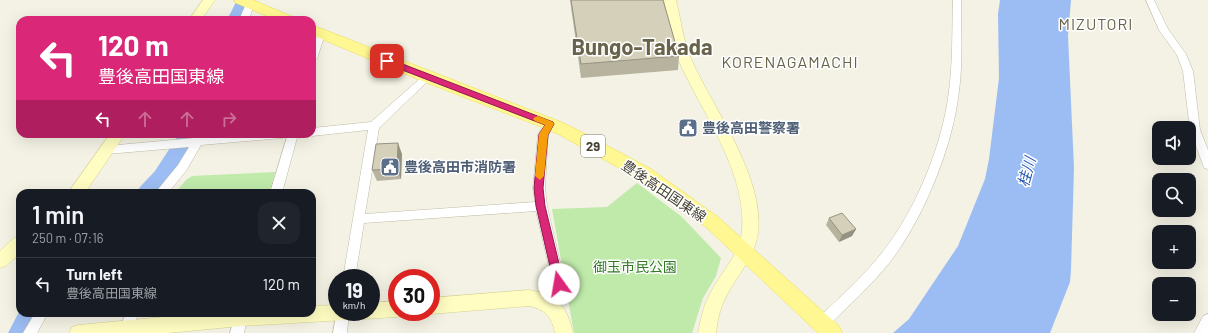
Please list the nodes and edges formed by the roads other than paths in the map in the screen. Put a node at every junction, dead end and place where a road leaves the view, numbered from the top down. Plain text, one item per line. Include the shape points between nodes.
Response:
1 (209, 0) edge
2 (670, 0) edge
3 (957, 0) edge
4 (1149, 0) edge
5 (247, 2) edge
6 (198, 16) edge
7 (245, 16) edge
8 (279, 16) edge
9 (316, 32) edge
10 (427, 77) junction
11 (550, 124) junction
12 (374, 126) junction
13 (316, 132) edge
14 (115, 138) edge
15 (200, 138) edge
16 (292, 138) edge
17 (107, 150) junction
18 (1208, 165) edge
19 (79, 189) edge
20 (164, 189) edge
21 (277, 189) edge
22 (541, 206) junction
23 (358, 219) junction
24 (16, 247) edge
25 (745, 252) junction
26 (0, 261) edge
27 (350, 269) edge
28 (440, 305) edge
29 (552, 305) junction
30 (328, 314) edge
31 (316, 315) edge
32 (40, 317) edge
33 (292, 317) edge
34 (1208, 320) edge
35 (240, 321) edge
36 (342, 321) edge
37 (128, 325) edge
38 (827, 328) edge
39 (30, 333) edge
40 (78, 333) edge
41 (340, 333) edge
42 (564, 333) edge
43 (707, 333) edge
44 (1201, 333) edge

1 - 6 street
2 - 25 street via 684,57 730,149 742,180 751,222
3 - 38 street via 954,96 950,121 932,174 910,221 892,249
4 - 18 street via 1164,30 1181,54 1188,71 1195,130
5 - 7 street
5 - 8 main road
9 - 10 main road, 豊後高田国東線 / 29
10 - 11 main road, 豊後高田国東線 / 29
10 - 12 street
11 - 22 street via 543,134 539,188
11 - 25 main road, 豊後高田国東線 / 29 via 645,174 712,222
12 - 13 street
12 - 23 street
14 - 17 street
15 - 17 street
15 - 20 street via 182,168
16 - 21 street
17 - 19 street
22 - 23 street
22 - 29 street via 559,284 558,298
23 - 27 street
24 - 26 street
25 - 38 main road, 豊後高田国東線 / 29
25 - 43 street via 718,295 712,308
28 - 29 street via 529,298
29 - 42 street via 560,318
30 - 31 street
32 - 39 street
33 - 35 street
34 - 44 street
35 - 37 street
36 - 41 street
37 - 40 street

